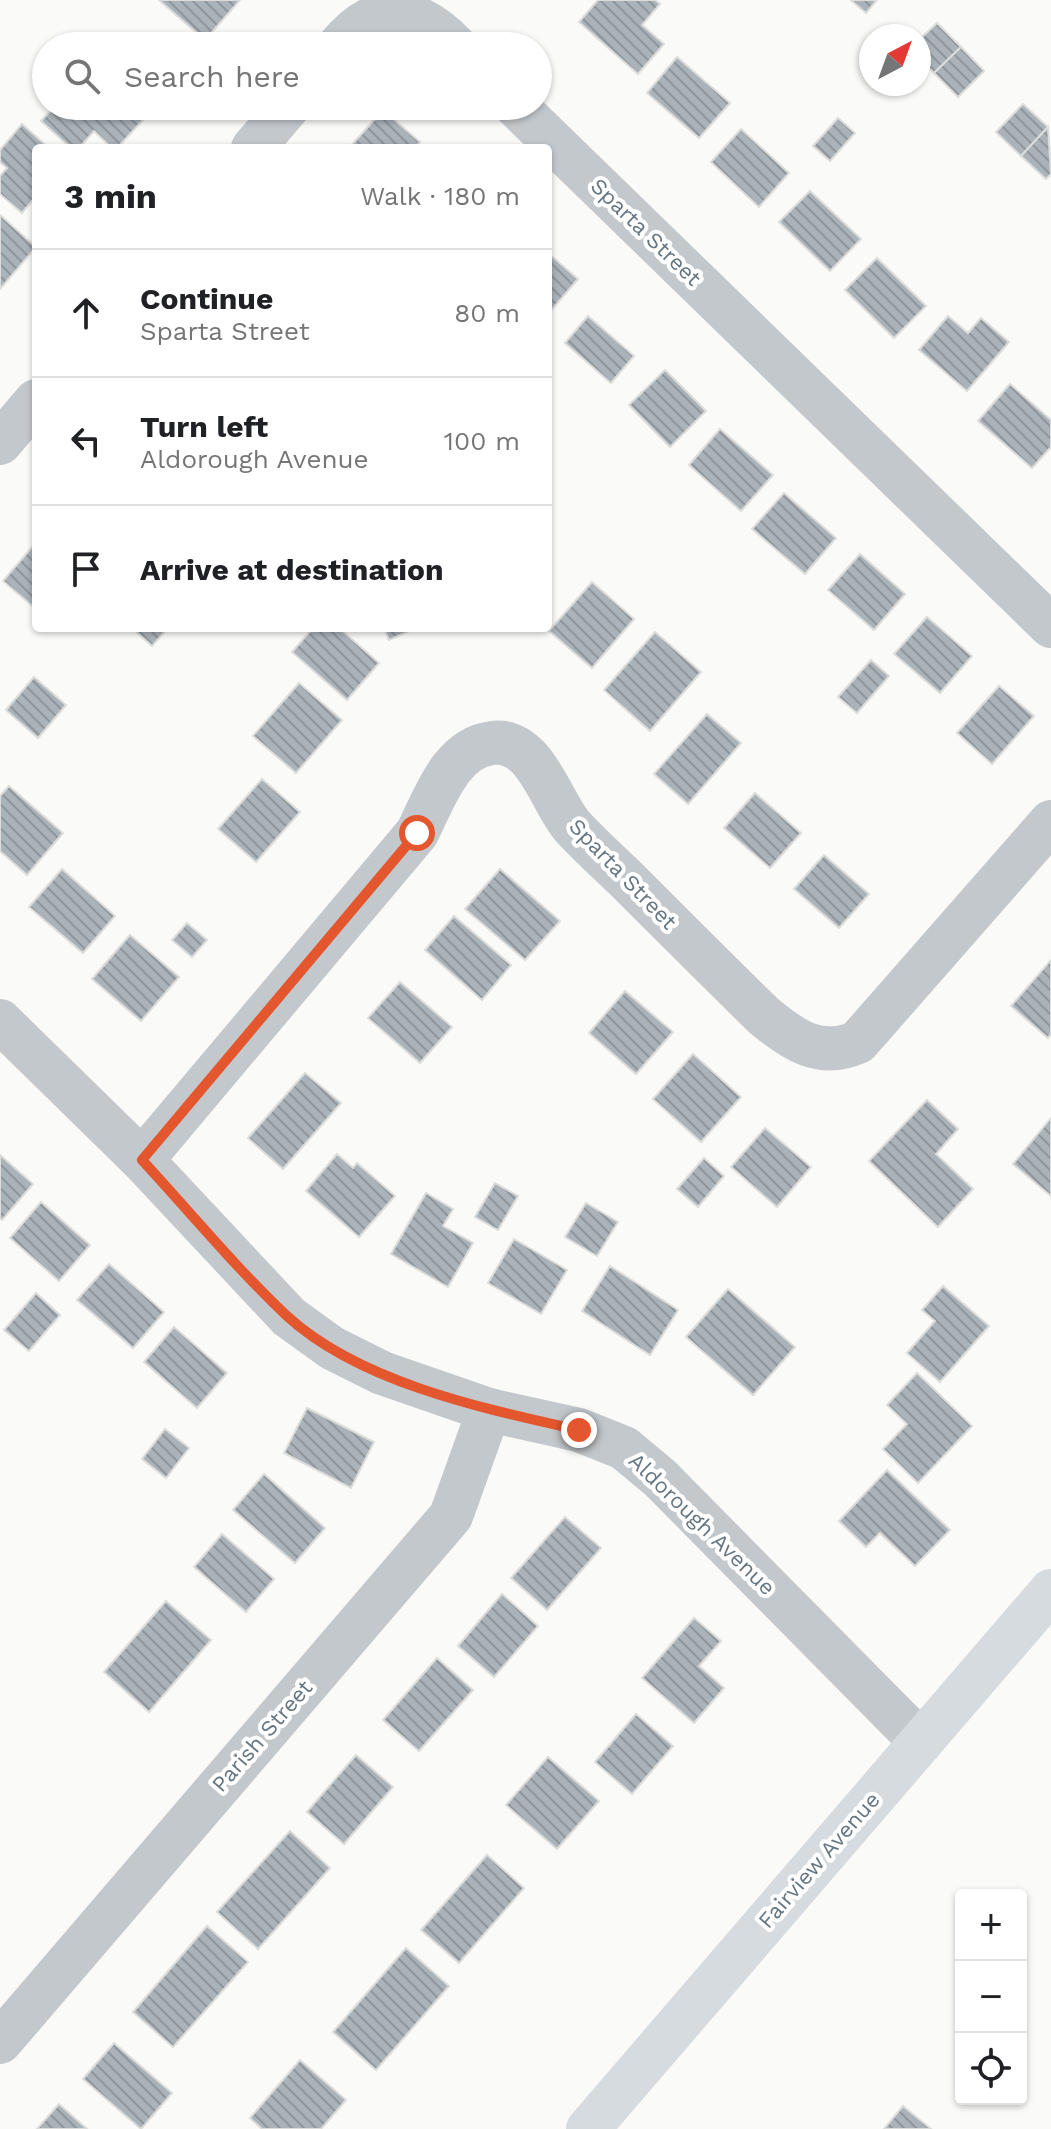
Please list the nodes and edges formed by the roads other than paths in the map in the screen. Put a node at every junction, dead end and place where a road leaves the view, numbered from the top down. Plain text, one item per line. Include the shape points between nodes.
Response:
1 (352, 32) edge
2 (439, 32) edge
3 (277, 120) edge
4 (530, 120) edge
5 (256, 144) edge
6 (32, 406) edge
7 (0, 443) edge
8 (1051, 626) edge
9 (1051, 822) edge
10 (0, 1021) edge
11 (142, 1160) junction
12 (489, 1410) junction
13 (1051, 1591) edge
14 (921, 1742) junction
15 (0, 2042) edge
16 (588, 2129) edge

1 - 2 street via 378,14 403,12
3 - 5 street
4 - 8 street, Sparta Street
6 - 7 street
9 - 11 street, Sparta Street via 858,1042 810,1047 764,1016 571,825 523,752 494,742 464,753 417,833
10 - 11 street, Aldorough Avenue
11 - 12 street, Aldorough Avenue via 289,1317 332,1348 382,1373
12 - 14 street, Aldorough Avenue via 579,1430 624,1448 660,1478
12 - 15 street, Parish Street via 451,1516
13 - 14 main road, Fairview Avenue
14 - 16 main road, Fairview Avenue

